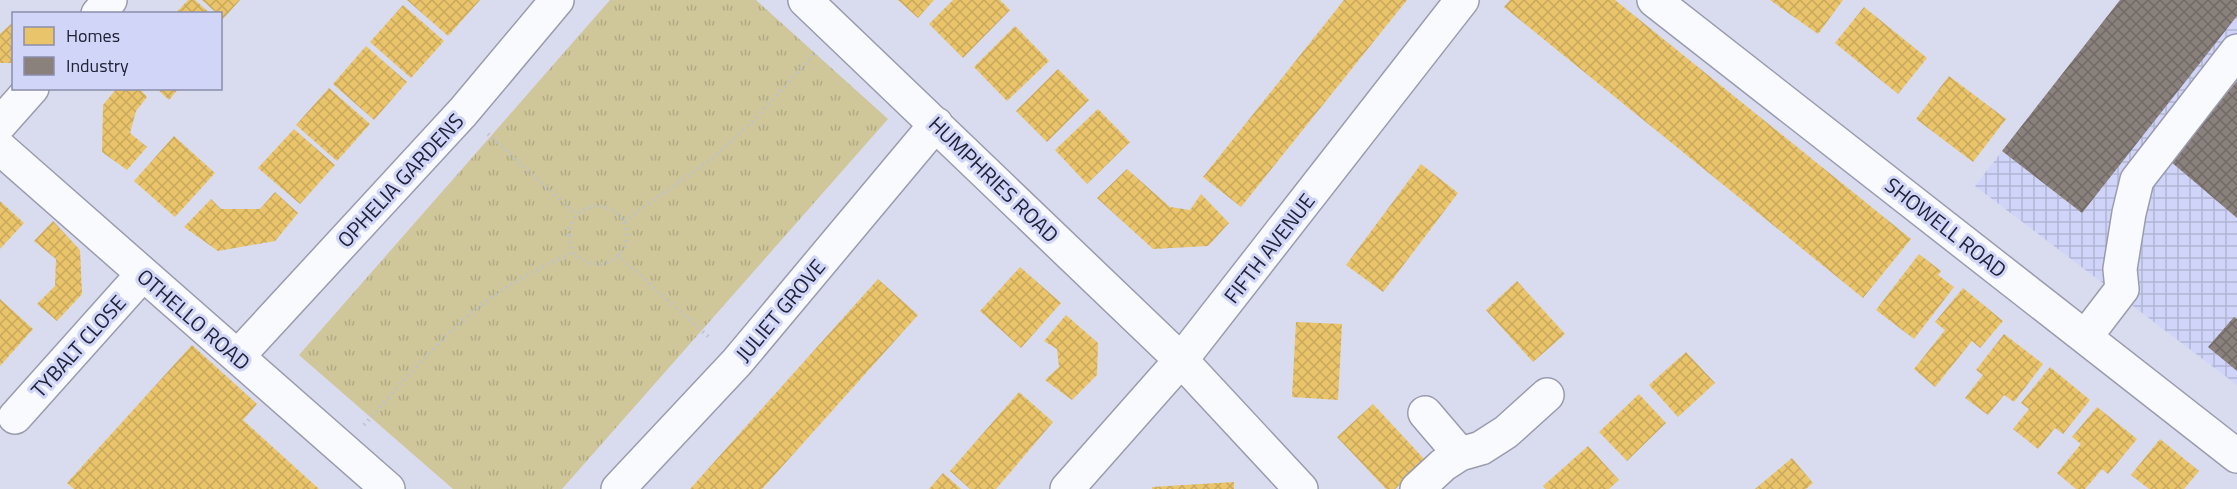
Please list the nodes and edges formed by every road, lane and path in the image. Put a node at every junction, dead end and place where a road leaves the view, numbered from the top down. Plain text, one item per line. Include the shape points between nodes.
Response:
1 (110, 0) edge
2 (557, 0) edge
3 (805, 0) edge
4 (1462, 0) edge
5 (1654, 0) edge
6 (100, 12) edge
7 (838, 30) junction
8 (2237, 51) edge
9 (30, 90) edge
10 (463, 112) junction
11 (0, 124) edge
12 (936, 124) junction
13 (0, 148) edge
14 (576, 214) junction
15 (624, 221) junction
16 (574, 252) junction
17 (618, 255) junction
18 (142, 275) junction
19 (2086, 336) junction
20 (238, 356) junction
21 (1181, 360) junction
22 (737, 362) junction
23 (1547, 395) dead end
24 (1425, 413) dead end
25 (15, 417) dead end
26 (342, 449) junction
27 (1460, 454) junction
28 (2237, 456) edge
29 (388, 489) edge
30 (618, 489) edge
31 (1067, 489) edge
32 (1301, 489) edge
33 (1417, 489) edge

1 - 6 street
2 - 10 street, OPHELIA GARDENS
3 - 7 street, HUMPHRIES ROAD
4 - 21 street, FIFTH AVENUE
5 - 19 street, SHOWELL ROAD
7 - 12 street, HUMPHRIES ROAD
7 - 15 path via 752,122 709,161
8 - 19 street via 2137,180 2120,269 2122,289
9 - 11 street
10 - 14 path
10 - 20 street, OPHELIA GARDENS
12 - 21 street, HUMPHRIES ROAD
12 - 22 street, JULIET GROVE
13 - 18 street, OTHELLO ROAD
14 - 15 path via 602,205
14 - 16 path via 568,233
15 - 17 path via 627,239
16 - 17 path via 581,259 601,264
16 - 26 path via 499,292 458,326
17 - 22 path
18 - 20 street, OTHELLO ROAD
18 - 25 street, TYBALT CLOSE
19 - 28 street, SHOWELL ROAD
20 - 26 street, OTHELLO ROAD
21 - 31 street, FIFTH AVENUE
21 - 32 street, HUMPHRIES ROAD
22 - 30 street, JULIET GROVE
23 - 27 street via 1506,432 1481,448
24 - 27 street
26 - 29 street, OTHELLO ROAD
27 - 33 street

